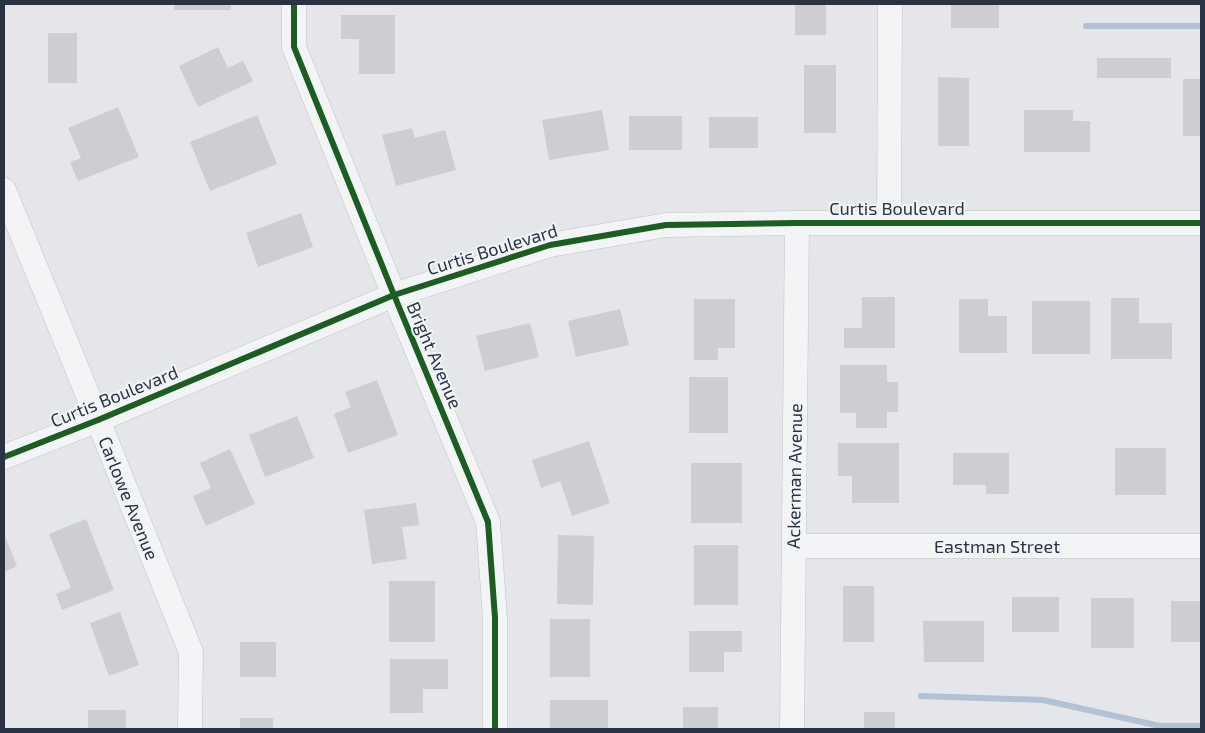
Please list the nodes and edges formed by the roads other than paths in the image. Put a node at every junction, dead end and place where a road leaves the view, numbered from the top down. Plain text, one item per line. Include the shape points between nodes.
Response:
1 (294, 4) edge
2 (890, 4) edge
3 (4, 190) edge
4 (1201, 223) edge
5 (797, 224) junction
6 (889, 224) junction
7 (394, 295) junction
8 (98, 420) junction
9 (4, 457) edge
10 (794, 546) junction
11 (1201, 546) edge
12 (190, 729) edge
13 (495, 729) edge
14 (792, 729) edge

1 - 7 street, Bright Avenue via 294,47
2 - 6 street
3 - 8 street, Carlowe Avenue
4 - 6 street, Curtis Boulevard
5 - 6 street, Curtis Boulevard
5 - 7 street, Curtis Boulevard via 666,225 550,245
5 - 10 street, Ackerman Avenue
7 - 8 street, Curtis Boulevard
7 - 13 street, Bright Avenue via 488,522 495,618
8 - 9 street, Curtis Boulevard
8 - 12 street, Carlowe Avenue via 191,652
10 - 11 street, Eastman Street
10 - 14 street, Ackerman Avenue

